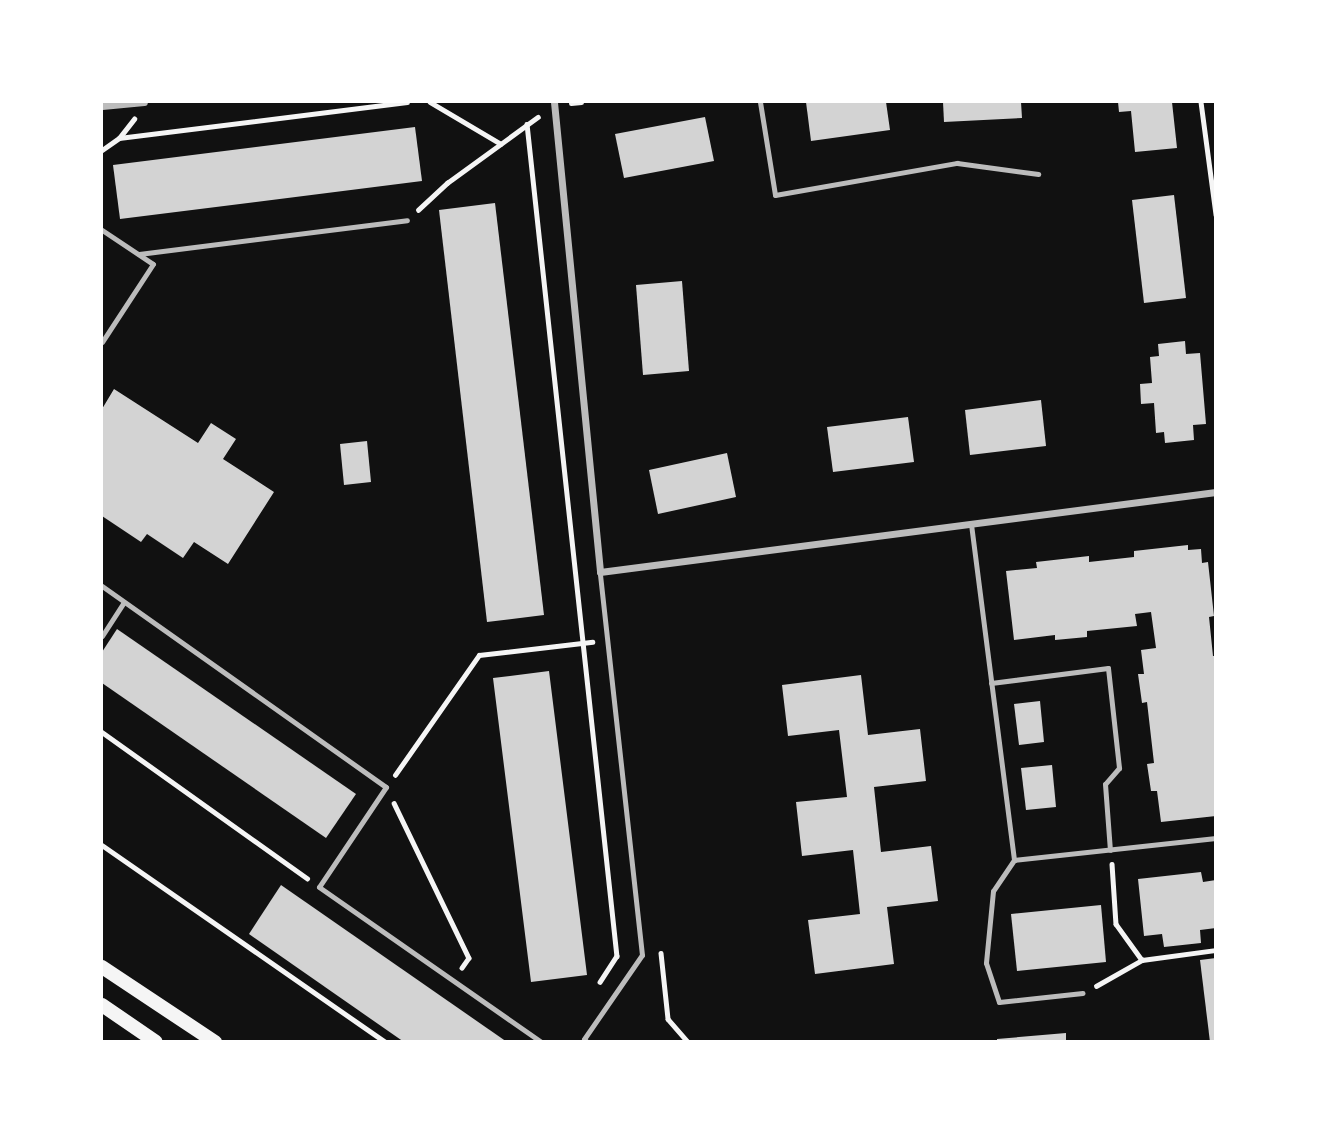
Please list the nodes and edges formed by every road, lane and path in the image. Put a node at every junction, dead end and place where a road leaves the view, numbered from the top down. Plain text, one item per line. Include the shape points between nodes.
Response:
1 (144, 102) edge
2 (407, 102) edge
3 (430, 102) edge
4 (760, 102) edge
5 (1201, 102) edge
6 (554, 103) edge
7 (102, 106) edge
8 (527, 124) junction
9 (501, 144) junction
10 (102, 150) edge
11 (1038, 174) dead end
12 (1216, 215) edge
13 (407, 220) joint
14 (102, 230) edge
15 (139, 254) junction
16 (102, 342) edge
17 (1216, 492) edge
18 (971, 524) junction
19 (600, 572) junction
20 (102, 586) edge
21 (124, 602) junction
22 (102, 636) edge
23 (607, 641) junction
24 (583, 643) junction
25 (991, 683) junction
26 (102, 732) edge
27 (386, 788) junction
28 (1216, 838) edge
29 (102, 845) edge
30 (1110, 850) junction
31 (1014, 860) junction
32 (319, 887) junction
33 (1216, 950) edge
34 (1142, 960) junction
35 (102, 967) edge
36 (454, 980) junction
37 (596, 988) dead end
38 (1083, 993) joint
39 (102, 1006) edge
40 (156, 1041) edge
41 (215, 1041) edge
42 (385, 1041) edge
43 (541, 1041) edge
44 (583, 1041) edge

1 - 7 street
2 - 10 path via 119,138
3 - 9 path
4 - 11 lane via 775,195 957,163
5 - 12 path
6 - 8 path
6 - 19 street
8 - 9 path
8 - 24 path
9 - 13 path via 447,183
13 - 15 lane
14 - 15 lane
15 - 16 lane via 153,264
17 - 18 street
18 - 19 street
18 - 25 lane
19 - 23 lane
20 - 21 lane
21 - 22 lane
21 - 27 lane
23 - 24 path
23 - 44 lane via 642,955
24 - 27 path via 479,654
24 - 37 path via 617,956
25 - 30 lane via 1108,668 1119,768 1105,784
25 - 31 lane
26 - 32 path
27 - 32 lane
27 - 36 path via 469,958
28 - 30 lane
29 - 42 path
30 - 31 lane
30 - 34 path via 1116,924
31 - 38 lane via 993,891 986,962 999,1002
32 - 36 lane
33 - 34 path
34 - 38 path
35 - 41 main road
36 - 43 lane
39 - 40 main road

